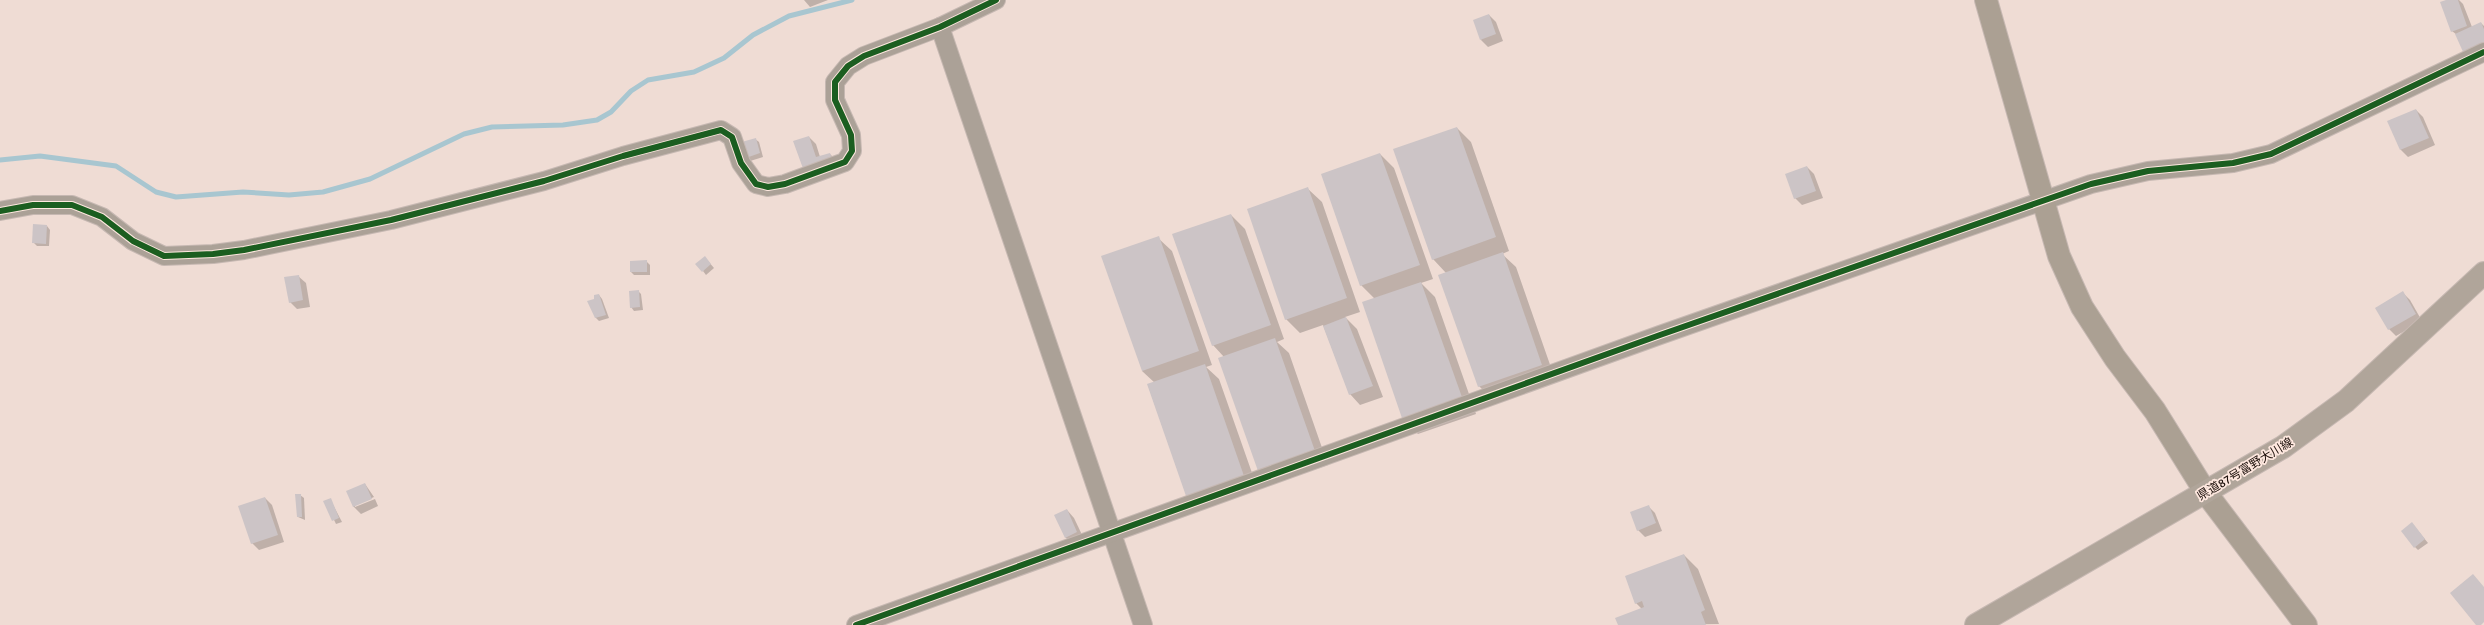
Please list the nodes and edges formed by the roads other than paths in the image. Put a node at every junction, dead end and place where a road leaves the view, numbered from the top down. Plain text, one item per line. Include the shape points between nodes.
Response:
1 (996, 0) edge
2 (1986, 0) edge
3 (940, 27) junction
4 (2484, 52) edge
5 (2042, 202) junction
6 (0, 211) edge
7 (2484, 273) edge
8 (2206, 493) junction
9 (1111, 532) junction
10 (856, 625) edge
11 (1143, 625) edge
12 (1976, 625) edge
13 (2306, 625) edge

1 - 3 street
2 - 5 street
3 - 6 street via 864,56 848,66 835,82 835,100 851,135 852,152 845,162 785,184 768,187 756,184 740,164 732,137 721,130 630,154 544,181 391,220 213,254 164,256 133,241 102,217 72,204 33,205
3 - 9 street
4 - 5 street via 2271,154 2233,163 2148,171 2091,184
5 - 8 street via 2059,256 2082,307 2115,358 2155,411
5 - 9 street
7 - 8 main road, 県道87号富野大川線 via 2346,401 2283,447
8 - 12 main road, 県道87号富野大川線
8 - 13 street
9 - 10 street
9 - 11 street

